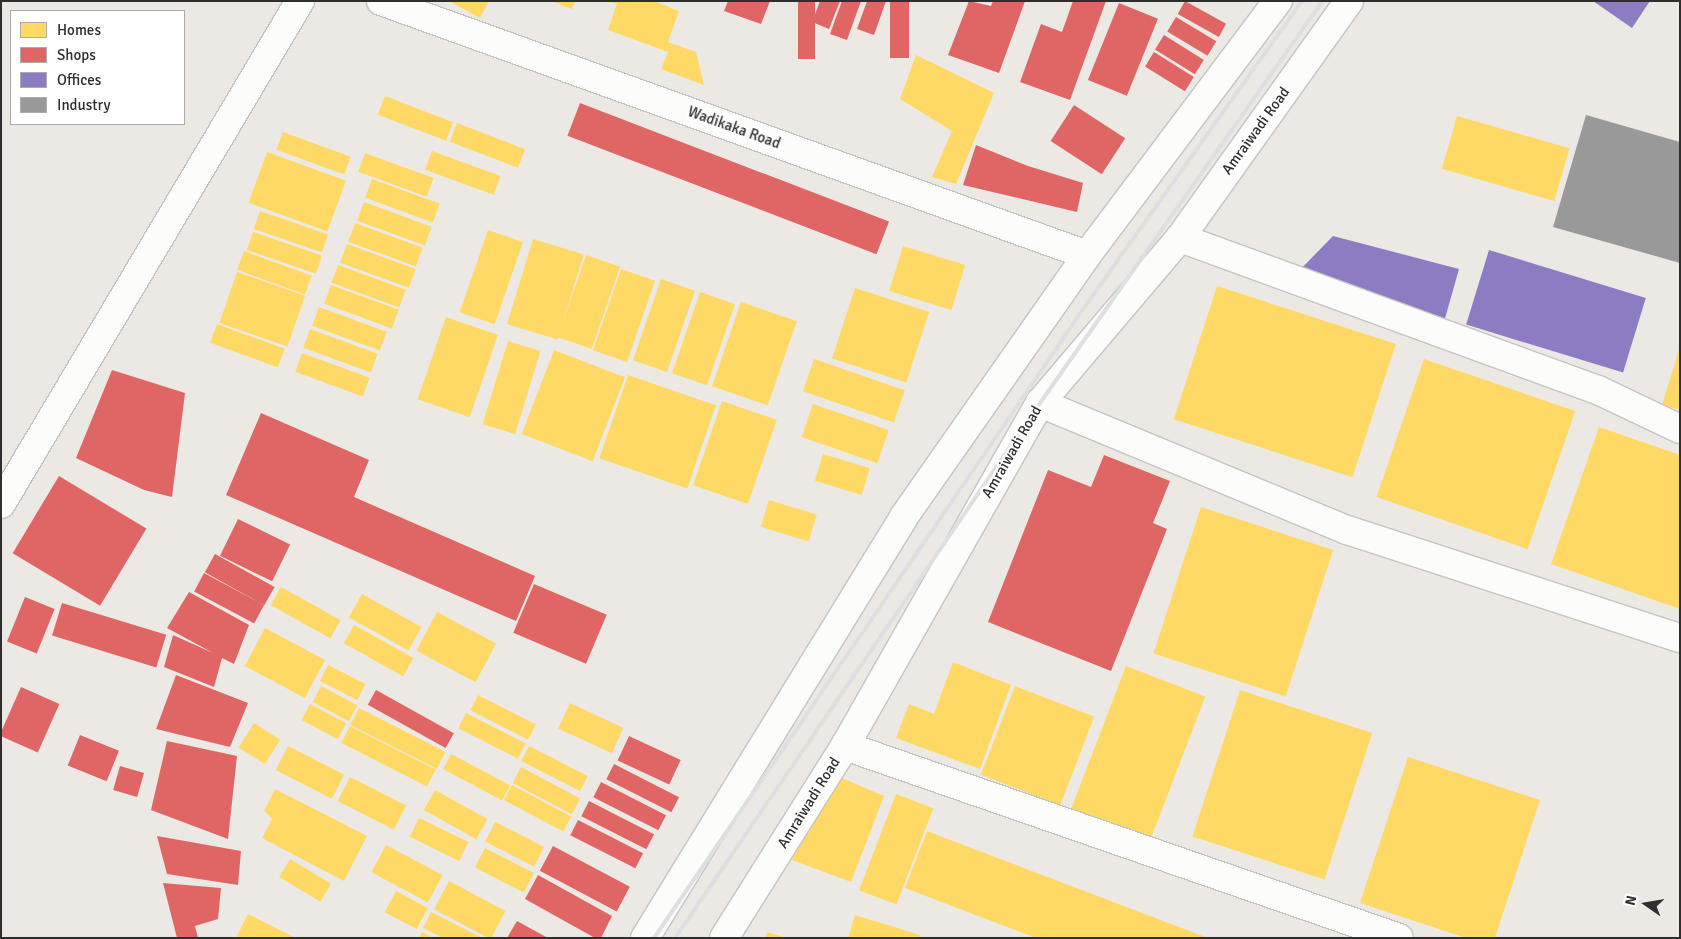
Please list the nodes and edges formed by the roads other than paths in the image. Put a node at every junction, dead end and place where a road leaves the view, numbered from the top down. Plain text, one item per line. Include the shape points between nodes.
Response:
1 (300, 1) edge
2 (380, 1) edge
3 (1278, 1) edge
4 (1349, 1) edge
5 (1180, 238) junction
6 (1087, 255) junction
7 (1040, 403) junction
8 (1680, 429) edge
9 (1, 504) edge
10 (1680, 638) edge
11 (846, 746) junction
12 (645, 938) edge
13 (724, 938) edge
14 (1399, 938) edge

1 - 9 street
2 - 6 street, Wadikaka Road
3 - 6 street
4 - 5 street, Amraiwadi Road
5 - 7 street, Amraiwadi Road
5 - 8 street via 1598,390
6 - 12 street via 904,518
7 - 10 street via 1347,530
7 - 11 street, Amraiwadi Road
11 - 13 street, Amraiwadi Road
11 - 14 street

